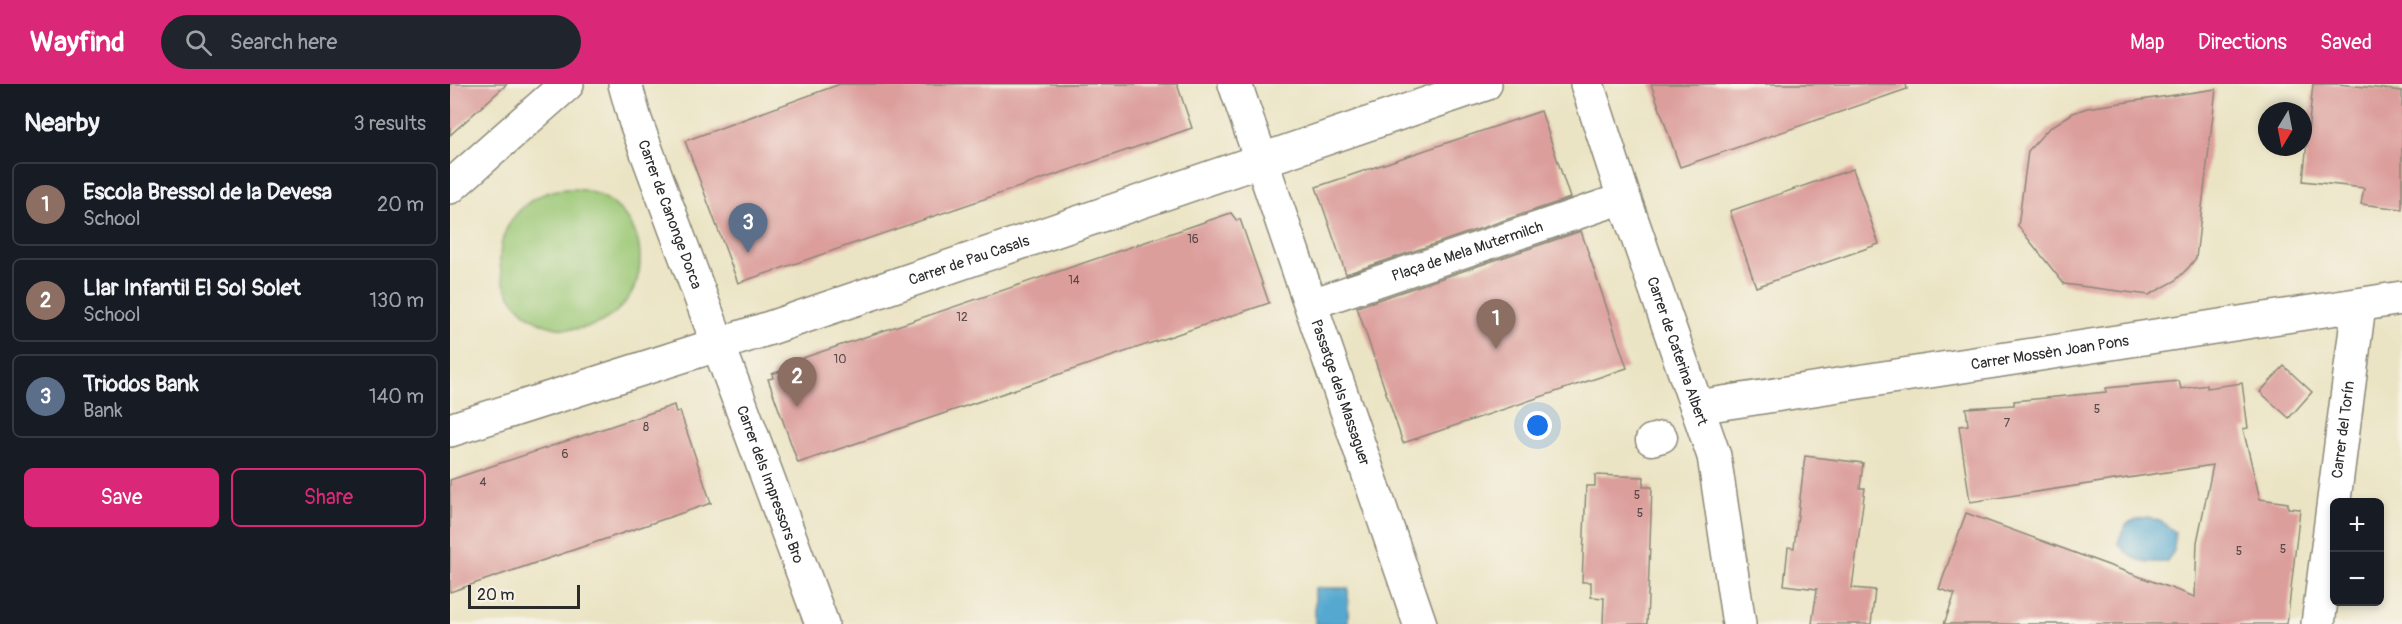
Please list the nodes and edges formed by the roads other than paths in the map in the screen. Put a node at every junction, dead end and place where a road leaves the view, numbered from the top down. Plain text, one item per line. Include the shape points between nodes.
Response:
1 (567, 84) edge
2 (625, 84) edge
3 (1235, 84) edge
4 (1485, 84) edge
5 (1587, 84) edge
6 (1261, 161) junction
7 (450, 187) edge
8 (1624, 198) junction
9 (2402, 298) edge
10 (1311, 304) junction
11 (2359, 305) junction
12 (719, 344) junction
13 (1697, 407) junction
14 (450, 430) edge
15 (822, 624) edge
16 (1420, 624) edge
17 (1739, 624) edge
18 (2318, 624) edge

1 - 7 street
2 - 12 street, Carrer de Canonge Dorca
3 - 6 street, Passatge dels Massaguer
4 - 6 street, Carrer de Pau Casals
5 - 8 street, Carrer de Caterina Albert
6 - 10 street, Passatge dels Massaguer
6 - 12 street, Carrer de Pau Casals
8 - 10 street, Plaça de Mela Mutermilch
8 - 13 street, Carrer de Caterina Albert
9 - 11 street, Carrer Mossèn Joan Pons
10 - 16 street, Passatge dels Massaguer
11 - 13 street, Carrer Mossèn Joan Pons
11 - 18 street, Carrer del Torín
12 - 14 street, Carrer de Pau Casals
12 - 15 street, Carrer dels Impressors Bro
13 - 17 street, Carrer de Caterina Albert via 1714,456

